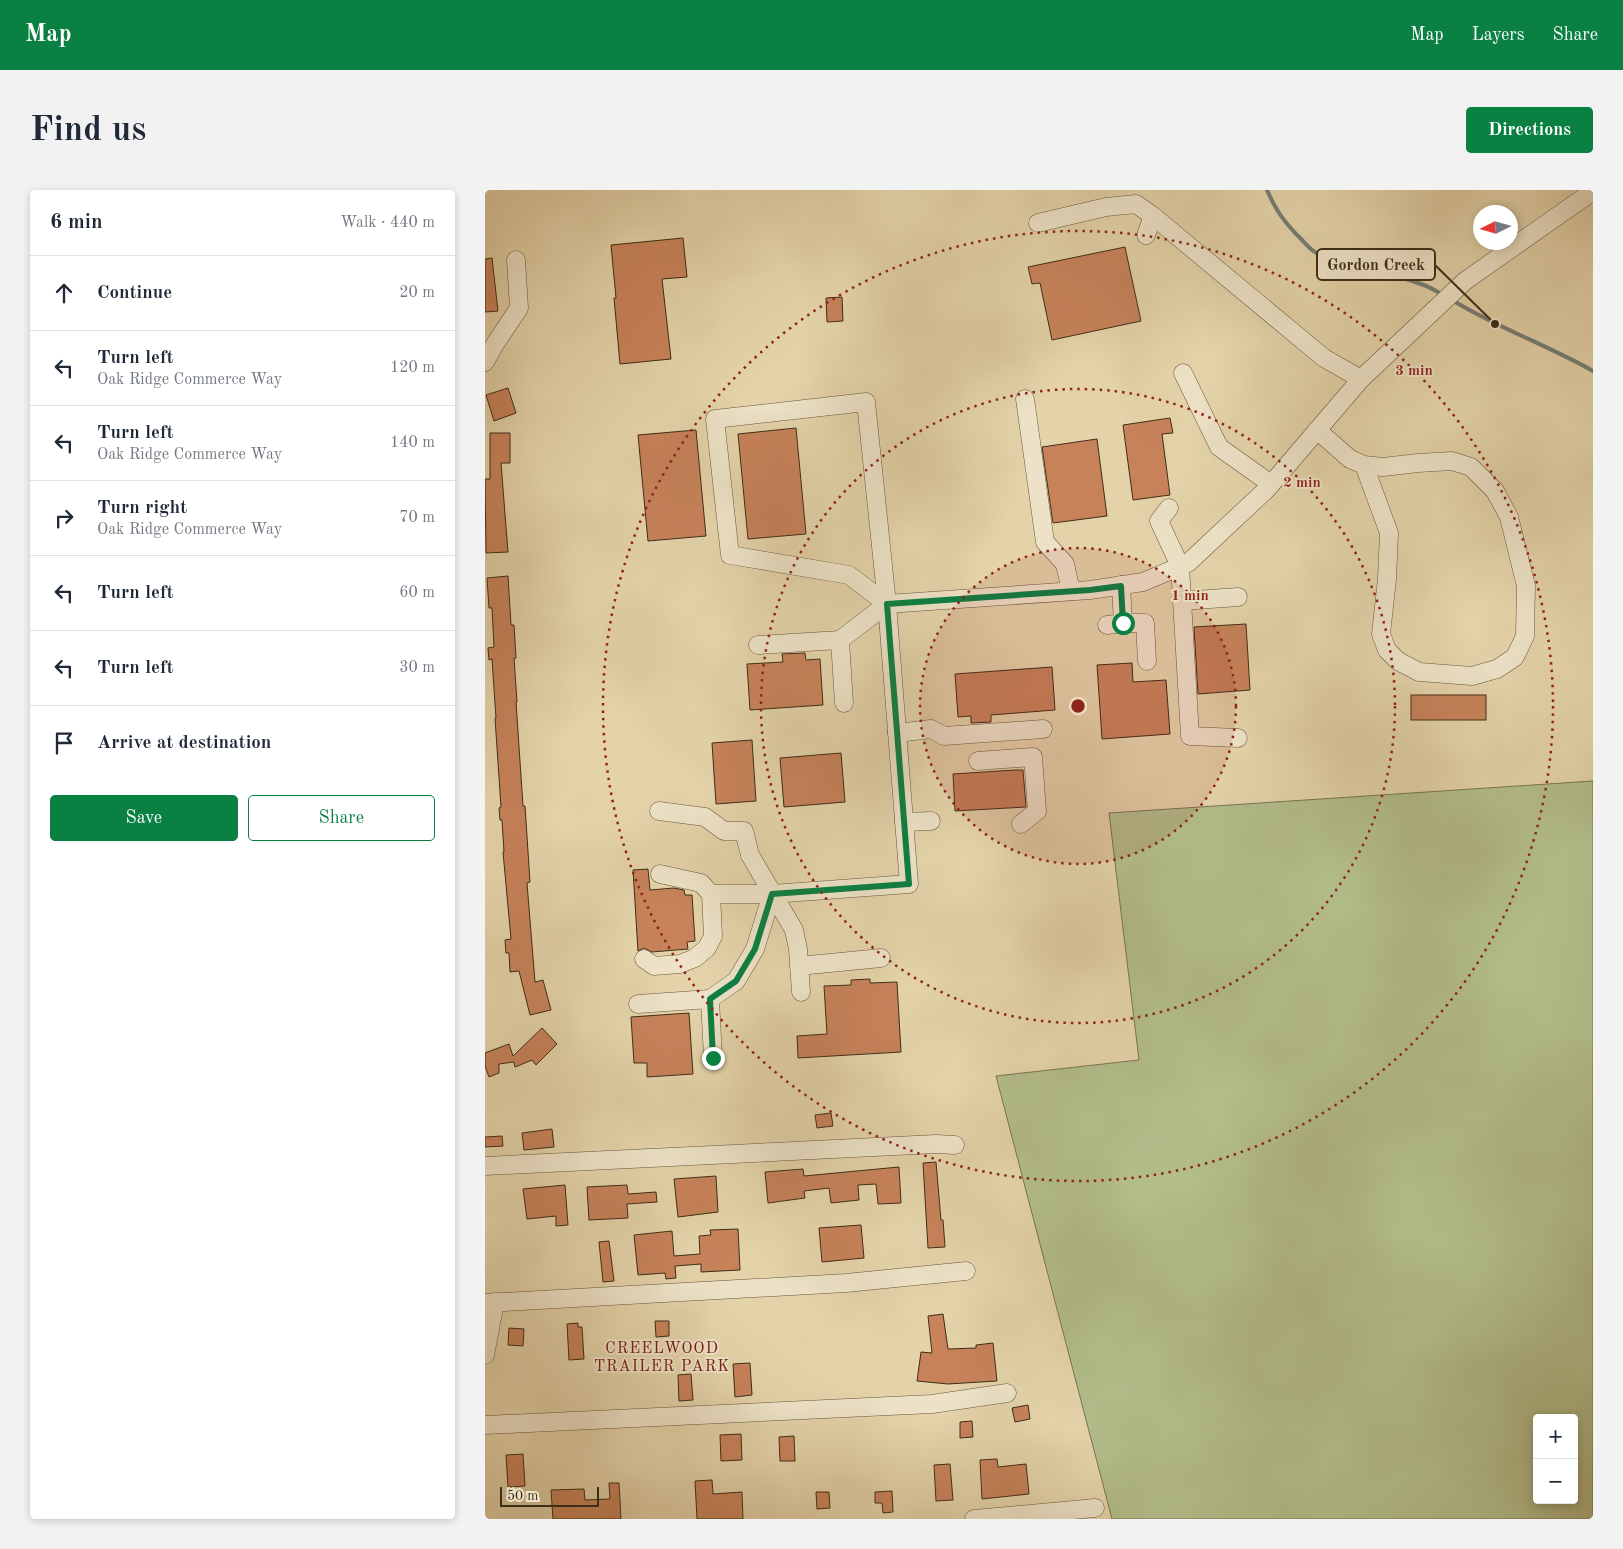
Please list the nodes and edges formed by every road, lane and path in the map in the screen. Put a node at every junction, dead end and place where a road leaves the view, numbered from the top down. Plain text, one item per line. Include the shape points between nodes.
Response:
1 (1593, 191) edge
2 (1153, 216) junction
3 (1038, 223) dead end
4 (1146, 236) dead end
5 (516, 260) dead end
6 (485, 362) edge
7 (1183, 373) dead end
8 (1361, 378) junction
9 (1025, 398) dead end
10 (1317, 430) junction
11 (1364, 465) junction
12 (1271, 484) junction
13 (1169, 508) dead end
14 (1180, 566) junction
15 (1121, 586) junction
16 (1071, 591) junction
17 (1238, 597) dead end
18 (1182, 601) junction
19 (887, 604) junction
20 (840, 640) junction
21 (758, 645) dead end
22 (1147, 661) dead end
23 (844, 703) dead end
24 (1043, 729) dead end
25 (897, 733) junction
26 (1238, 738) dead end
27 (978, 762) dead end
28 (659, 811) dead end
29 (931, 821) dead end
30 (904, 822) junction
31 (1021, 824) dead end
32 (660, 874) dead end
33 (711, 894) junction
34 (772, 894) junction
35 (881, 958) dead end
36 (644, 959) dead end
37 (799, 966) junction
38 (801, 992) dead end
39 (710, 999) junction
40 (638, 1004) dead end
41 (713, 1058) dead end
42 (955, 1145) dead end
43 (485, 1166) edge
44 (966, 1271) dead end
45 (490, 1303) edge
46 (485, 1355) edge
47 (1007, 1393) dead end
48 (485, 1425) edge
49 (1095, 1508) dead end
50 (974, 1519) edge

1 - 8 street via 1465,281
2 - 3 street via 1136,204 1106,207
2 - 4 street
2 - 8 street via 1325,358
5 - 6 street via 519,308
7 - 12 street via 1219,447
8 - 10 street
9 - 16 street via 1045,542 1065,564
10 - 11 street via 1350,459
10 - 12 street
11 - 11 street via 1383,467 1452,461 1471,467 1495,491 1509,517 1526,586 1525,636 1515,657 1497,669 1472,676 1419,672 1398,661 1387,650 1381,634 1389,533
12 - 14 street
13 - 14 street via 1159,521
14 - 15 street via 1143,582
14 - 18 street
15 - 16 street
15 - 22 street via 1115,624 1145,623
16 - 19 street
17 - 18 street
18 - 26 street via 1190,736
19 - 19 street via 866,402 715,419 730,555 849,575
19 - 20 street
19 - 25 street
20 - 21 street
20 - 23 street
24 - 25 street via 944,736 931,730
25 - 30 street
27 - 31 street via 1033,757 1037,811
28 - 34 street via 705,817 724,831 744,831 750,855
29 - 30 street
30 - 34 street via 909,884
32 - 33 street via 701,883
33 - 34 street
33 - 36 street via 713,936 707,948 680,964 654,966
34 - 37 street via 794,930
34 - 39 street via 755,949 736,981
35 - 37 street
37 - 38 street
39 - 40 street
39 - 41 street
42 - 43 street
44 - 45 street via 845,1283
45 - 46 street
47 - 48 street via 932,1404
49 - 50 street

